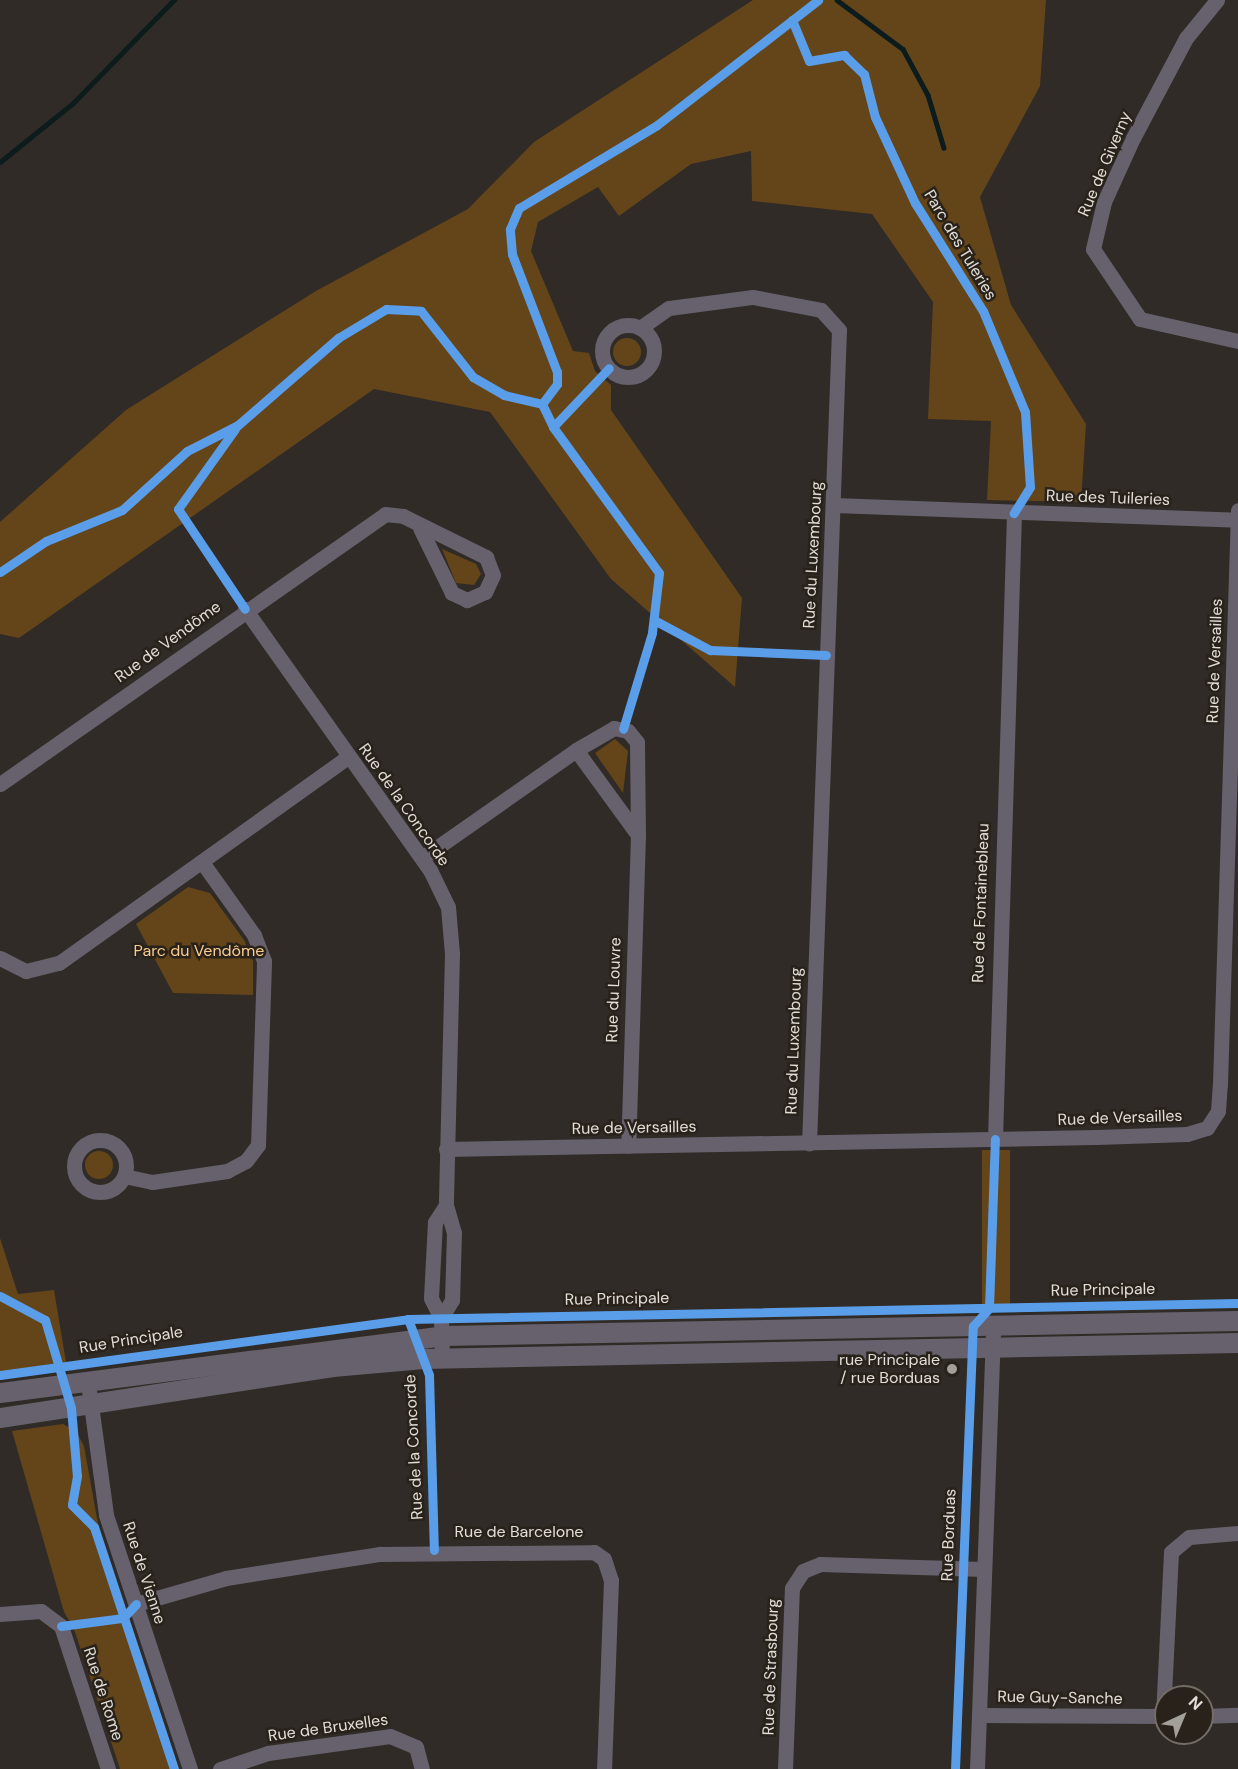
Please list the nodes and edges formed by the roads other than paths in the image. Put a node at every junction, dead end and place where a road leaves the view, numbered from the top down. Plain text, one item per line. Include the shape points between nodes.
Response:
1 (1217, 0) edge
2 (640, 328) dead end
3 (1238, 342) edge
4 (834, 505) junction
5 (1238, 510) edge
6 (1014, 513) junction
7 (1238, 520) edge
8 (420, 528) junction
9 (245, 609) junction
10 (576, 750) junction
11 (348, 757) junction
12 (0, 784) edge
13 (638, 835) junction
14 (422, 858) junction
15 (202, 862) junction
16 (0, 958) edge
17 (995, 1139) junction
18 (809, 1143) junction
19 (627, 1146) junction
20 (446, 1149) junction
21 (124, 1176) dead end
22 (1238, 1321) edge
23 (993, 1326) junction
24 (441, 1327) junction
25 (1238, 1343) edge
26 (993, 1349) junction
27 (442, 1358) junction
28 (88, 1383) junction
29 (0, 1393) edge
30 (91, 1404) junction
31 (0, 1418) edge
32 (1238, 1533) edge
33 (983, 1569) junction
34 (136, 1604) junction
35 (0, 1614) edge
36 (1165, 1685) edge
37 (979, 1715) junction
38 (1238, 1715) edge
39 (1154, 1716) edge
40 (1214, 1716) edge
41 (108, 1769) edge
42 (190, 1769) edge
43 (220, 1769) edge
44 (422, 1769) edge
45 (604, 1769) edge
46 (785, 1769) edge
47 (977, 1769) edge

1 - 3 street, Rue de Giverny via 1186,38 1133,138 1104,202 1092,249 1140,319
2 - 4 street, Rue du Luxembourg via 669,308 714,298 753,297 827,314 839,337
4 - 6 street, Rue des Tuileries
4 - 18 street, Rue du Luxembourg
5 - 7 street, Rue de Versailles
6 - 7 street, Rue des Tuileries
6 - 17 street, Rue de Fontainebleau
7 - 17 street, Rue de Versailles via 1217,1115 1194,1133
8 - 8 street, Rue de Vendôme via 452,593 467,600 484,592 493,575 486,557
8 - 9 street, Rue de Vendôme via 395,514 372,519
9 - 11 street, Rue de la Concorde
9 - 12 street, Rue de Vendôme
10 - 13 street
10 - 13 street, Rue du Louvre via 614,728 628,731 637,741
10 - 14 street, Rue du Louvre
11 - 14 street, Rue de la Concorde
11 - 15 street
13 - 19 street, Rue du Louvre
14 - 20 street, Rue de la Concorde via 448,907 452,932
15 - 16 street via 47,969 26,971
15 - 21 street via 254,935 264,961 258,1145 246,1161 227,1171 152,1182
17 - 18 street, Rue de Versailles
18 - 19 street, Rue de Versailles
19 - 20 street, Rue de Versailles
20 - 24 street, Rue de la Concorde via 446,1205 454,1233 452,1300
22 - 23 street, Rue Principale
23 - 24 street, Rue Principale
23 - 26 street
24 - 27 street, Rue de la Concorde
24 - 28 street, Rue Principale
25 - 26 street
26 - 27 street
26 - 33 street
27 - 30 street via 333,1367
28 - 29 street, Rue Principale
28 - 30 street, Rue de Vienne
30 - 31 street
30 - 34 street, Rue de Vienne via 106,1515
32 - 36 street, Rue Guy-Sanche via 1189,1537 1171,1551
33 - 37 street
33 - 46 street, Rue de Strasbourg via 820,1564 799,1575 792,1588
34 - 42 street, Rue de Vienne
34 - 45 street, Rue de Barcelone via 226,1578 380,1554 594,1552 604,1559 611,1580
35 - 41 street, Rue de Rome via 41,1611 61,1626
37 - 39 street, Rue Guy-Sanche
37 - 47 street
38 - 40 street
43 - 44 street, Rue de Bruxelles via 268,1753 390,1736 416,1747

